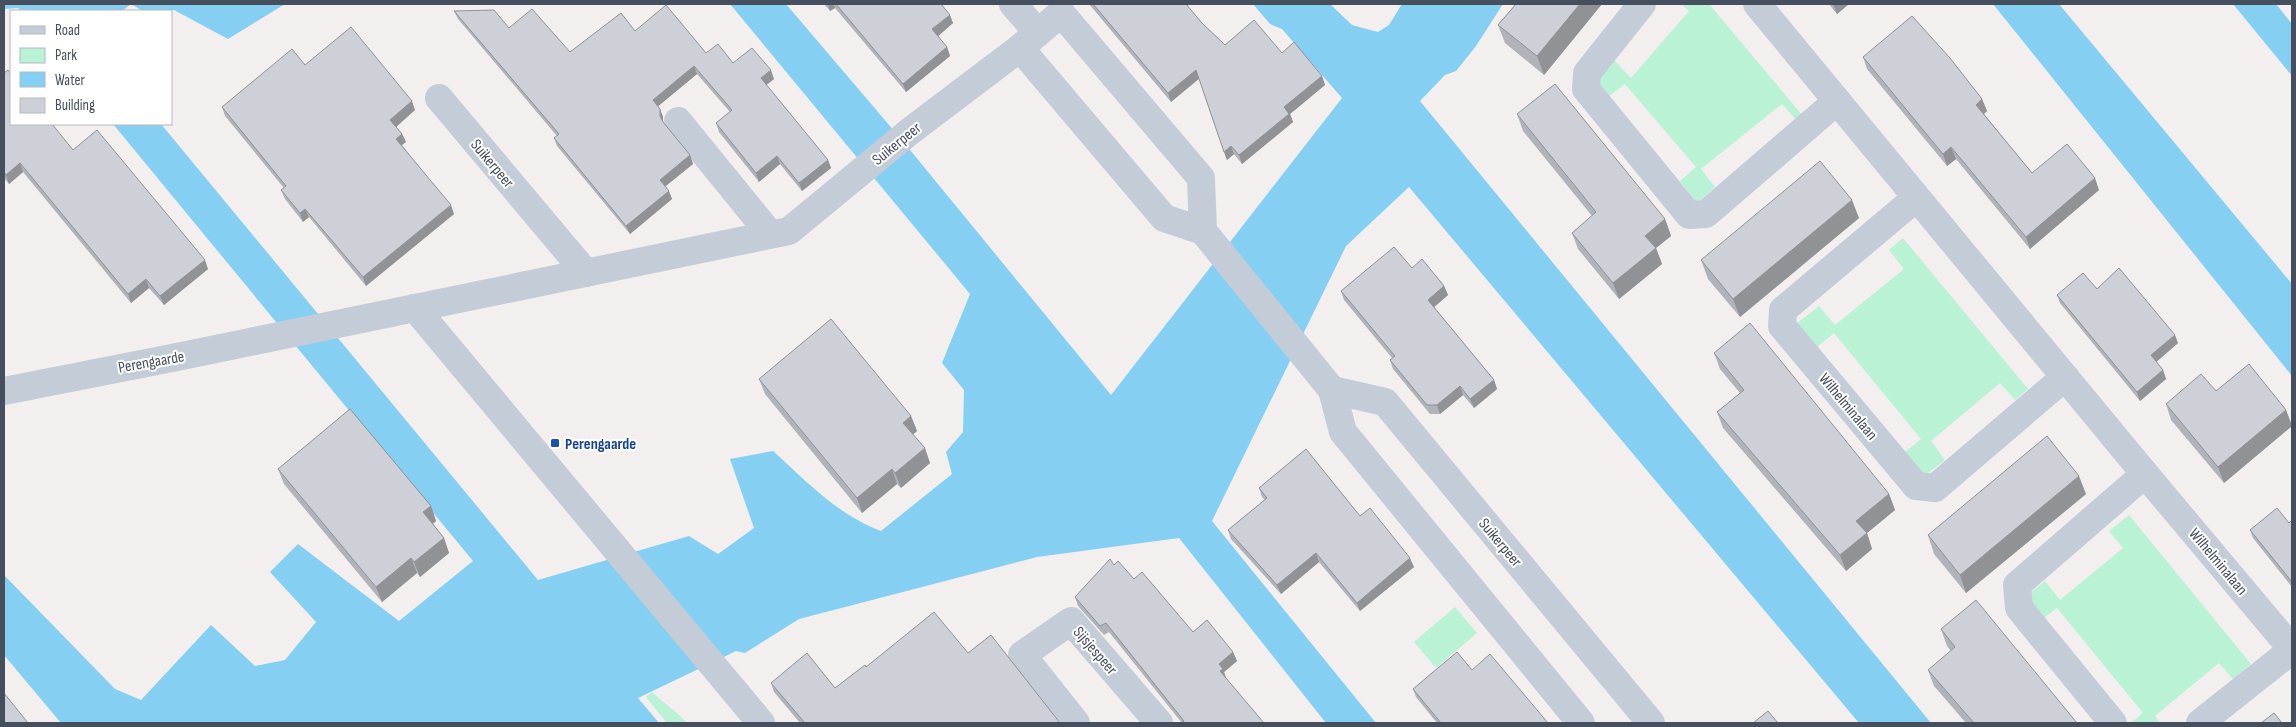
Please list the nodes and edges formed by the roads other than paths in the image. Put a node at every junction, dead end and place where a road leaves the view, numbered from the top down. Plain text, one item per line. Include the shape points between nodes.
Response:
1 (1013, 4) edge
2 (1642, 4) edge
3 (1757, 4) edge
4 (1029, 40) junction
5 (438, 98) dead end
6 (1836, 101) junction
7 (678, 121) dead end
8 (1916, 198) junction
9 (1203, 231) junction
10 (770, 234) junction
11 (586, 273) junction
12 (414, 308) junction
13 (2065, 377) junction
14 (4, 390) edge
15 (1332, 390) junction
16 (2145, 474) junction
17 (2292, 649) edge
18 (761, 723) edge
19 (1076, 723) edge
20 (1159, 723) edge
21 (1581, 723) edge
22 (1651, 723) edge
23 (2113, 723) edge
24 (2200, 723) edge

1 - 4 street
2 - 6 street via 1587,73 1586,89 1689,215 1706,214
3 - 6 street, Wilhelminalaan
4 - 9 street via 1164,218
4 - 9 street, Suikerpeer via 1061,13 1201,178
4 - 10 street, Suikerpeer via 789,230
5 - 11 street, Suikerpeer
6 - 8 street, Wilhelminalaan
7 - 10 street
8 - 13 street, Wilhelminalaan
8 - 13 street, Wilhelminalaan via 1783,310 1782,326 1916,486 1935,488
9 - 15 street
10 - 11 street, Suikerpeer
11 - 12 street, Suikerpeer
12 - 14 street, Perengaarde
12 - 18 street
13 - 16 street, Wilhelminalaan
15 - 21 street via 1343,432
15 - 22 street, Suikerpeer via 1385,402
16 - 17 street, Wilhelminalaan
16 - 23 street via 2017,585 2019,608
17 - 24 street, Wilhelminalaan
19 - 20 street, Sijsjespeer via 1022,655 1071,621

